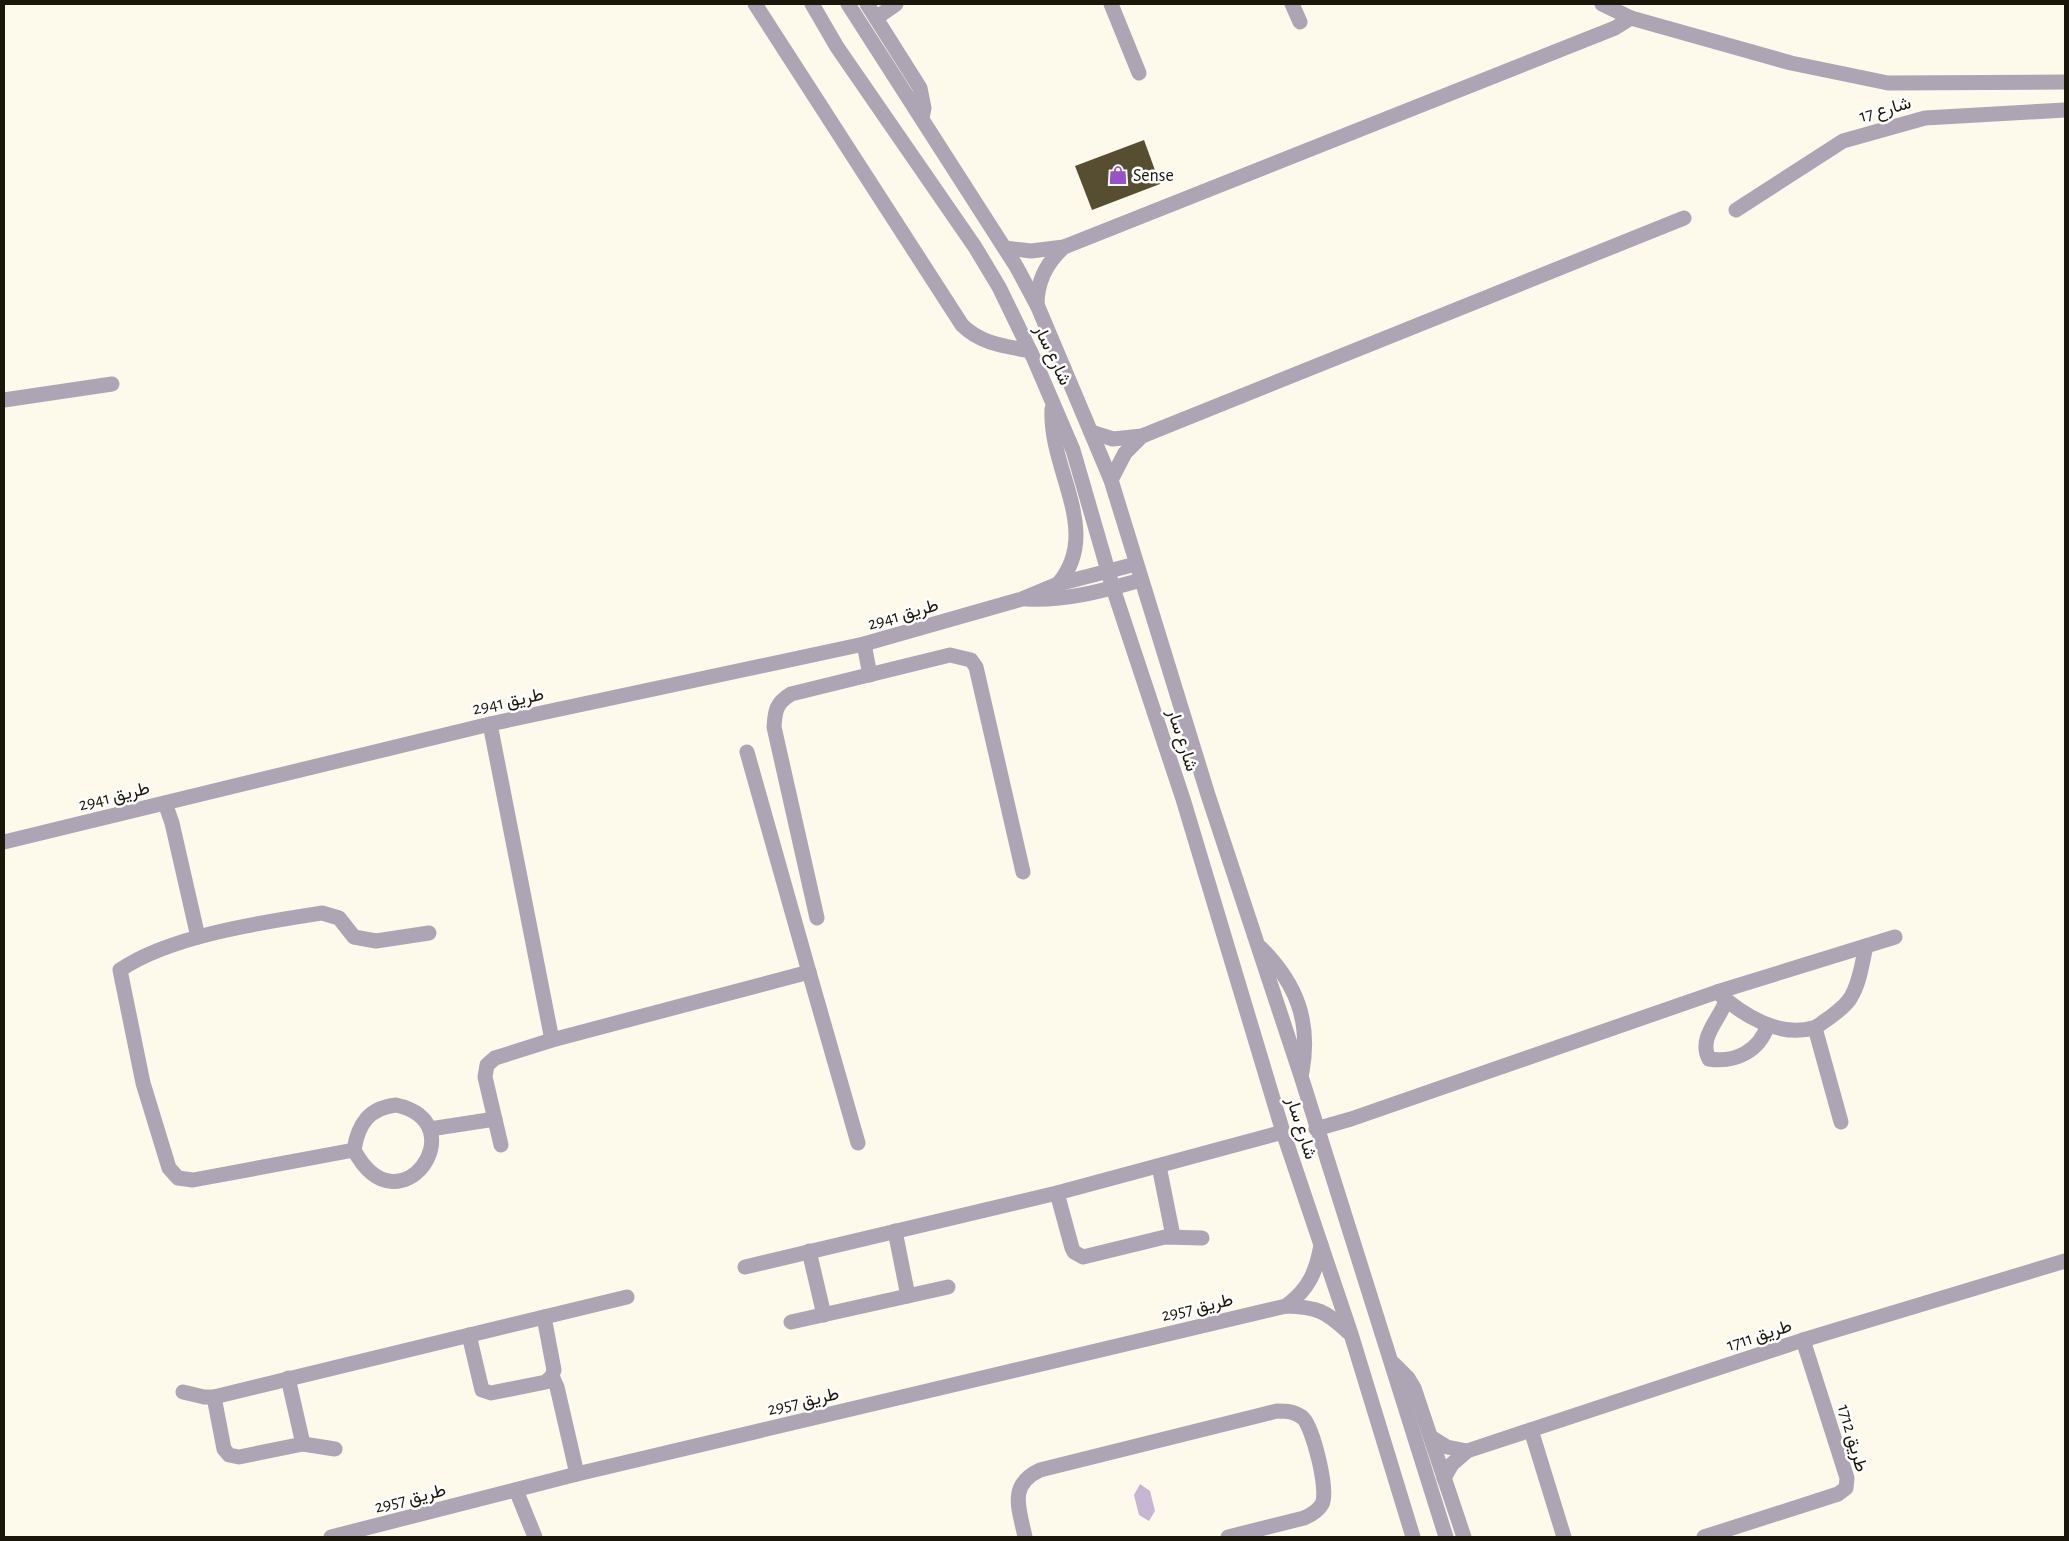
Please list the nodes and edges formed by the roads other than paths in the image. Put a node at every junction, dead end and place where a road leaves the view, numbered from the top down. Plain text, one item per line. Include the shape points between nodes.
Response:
1 (755, 4) edge
2 (812, 4) edge
3 (848, 4) edge
4 (867, 4) edge
5 (896, 4) edge
6 (1111, 4) edge
7 (1292, 4) edge
8 (1602, 4) edge
9 (876, 18) junction
10 (1631, 18) junction
11 (1300, 22) dead end
12 (1139, 73) dead end
13 (2065, 82) edge
14 (2065, 110) edge
15 (922, 119) junction
16 (1736, 210) dead end
17 (1684, 218) dead end
18 (1005, 248) junction
19 (1064, 248) junction
20 (1038, 306) junction
21 (1030, 351) junction
22 (112, 384) dead end
23 (4, 400) edge
24 (1053, 400) junction
25 (1091, 432) junction
26 (1142, 436) junction
27 (1111, 480) junction
28 (1136, 564) junction
29 (1108, 571) junction
30 (1141, 580) junction
31 (1058, 584) junction
32 (1113, 588) junction
33 (1022, 599) junction
34 (864, 644) junction
35 (870, 675) junction
36 (490, 724) junction
37 (747, 752) dead end
38 (165, 803) junction
39 (4, 842) edge
40 (1023, 872) dead end
41 (817, 918) dead end
42 (429, 933) dead end
43 (198, 937) junction
44 (1894, 937) dead end
45 (1866, 946) junction
46 (809, 972) junction
47 (1722, 996) junction
48 (1768, 1025) junction
49 (1814, 1028) junction
50 (552, 1040) junction
51 (495, 1119) junction
52 (1841, 1122) dead end
53 (430, 1129) junction
54 (1316, 1129) junction
55 (1283, 1132) junction
56 (858, 1142) dead end
57 (501, 1146) dead end
58 (354, 1150) junction
59 (1159, 1166) junction
60 (1057, 1193) junction
61 (895, 1231) junction
62 (1173, 1236) junction
63 (1202, 1238) dead end
64 (1322, 1244) junction
65 (809, 1251) junction
66 (2065, 1261) edge
67 (745, 1267) dead end
68 (948, 1288) dead end
69 (908, 1296) junction
70 (627, 1297) dead end
71 (1286, 1306) junction
72 (824, 1315) junction
73 (544, 1317) junction
74 (791, 1322) dead end
75 (1350, 1334) junction
76 (469, 1335) junction
77 (1803, 1340) junction
78 (1392, 1363) junction
79 (552, 1376) junction
80 (288, 1378) junction
81 (183, 1392) dead end
82 (214, 1397) junction
83 (1531, 1430) junction
84 (1430, 1437) junction
85 (302, 1444) junction
86 (335, 1449) dead end
87 (1467, 1451) junction
88 (577, 1474) junction
89 (1444, 1478) junction
90 (516, 1490) junction
91 (331, 1537) edge
92 (535, 1537) edge
93 (1025, 1537) edge
94 (1228, 1537) edge
95 (1413, 1537) edge
96 (1446, 1537) edge
97 (1464, 1537) edge
98 (1564, 1537) edge
99 (1704, 1537) edge

1 - 21 street via 962,325 985,342
2 - 21 street, شارع سار via 837,47 975,247 999,287
3 - 15 street, شارع سار
4 - 9 street
5 - 9 street
6 - 12 street
7 - 11 street
8 - 10 street
9 - 15 street via 920,88 924,108
10 - 13 street via 1791,63 1888,83
10 - 19 street via 1616,28
14 - 16 street, شارع 17 via 1925,118 1843,141
15 - 18 street, شارع سار
17 - 26 street
18 - 19 street via 1031,251
18 - 20 street, شارع سار
19 - 20 street via 1042,275
20 - 25 street, شارع سار
21 - 24 street, شارع سار
22 - 23 street
24 - 29 street, شارع سار via 1073,450
24 - 31 street via 1055,442 1078,537 1073,563
25 - 26 street via 1113,439
25 - 27 street, شارع سار
26 - 27 street via 1125,453
27 - 28 street, شارع سار
28 - 29 street, طريق 2941
28 - 30 street, شارع سار
29 - 31 street, طريق 2941
29 - 32 street, شارع سار
30 - 32 street, طريق 2941
30 - 54 street, شارع سار
31 - 33 street, طريق 2941
32 - 33 street, طريق 2941 via 1061,599
32 - 55 street, شارع سار via 1183,799
33 - 34 street, طريق 2941
34 - 35 street
34 - 36 street, طريق 2941
35 - 40 street via 950,656 971,660 976,667
35 - 41 street via 791,694 775,709 774,727
36 - 38 street, طريق 2941
36 - 50 street
37 - 46 street
38 - 39 street, طريق 2941
38 - 43 street
42 - 43 street via 376,941 354,937 339,918 322,913
43 - 58 street via 137,958 120,970 143,1083 169,1168 178,1178 193,1180
44 - 45 street
45 - 47 street
45 - 49 street via 1850,999
46 - 50 street
46 - 56 street
47 - 48 street
47 - 48 street via 1705,1040 1709,1059 1732,1059 1748,1052 1763,1039
47 - 54 street
48 - 49 street via 1798,1031
49 - 52 street
50 - 51 street via 495,1058 487,1066 484,1077
51 - 53 street
51 - 57 street
53 - 58 street via 416,1112 396,1105 385,1106 366,1117 360,1126
53 - 58 street via 430,1157 412,1178 384,1180 371,1174
54 - 78 street, شارع سار
55 - 59 street
55 - 64 street, شارع سار
59 - 60 street
59 - 62 street
60 - 61 street
60 - 62 street via 1072,1248 1078,1256 1088,1257
61 - 65 street
61 - 69 street
62 - 63 street
64 - 71 street, طريق 2957 via 1318,1265 1309,1285
64 - 75 street, شارع سار
65 - 67 street
65 - 72 street
66 - 77 street, طريق 1711
68 - 69 street
69 - 72 street
70 - 73 street
71 - 75 street, طريق 2957 via 1318,1309
71 - 88 street, طريق 2957
72 - 74 street
73 - 76 street
73 - 79 street via 554,1370
75 - 95 street, شارع سار
76 - 79 street via 479,1386 486,1392 546,1382
76 - 80 street
77 - 83 street, طريق 1711
77 - 99 street, طريق 1712 via 1847,1478 1846,1488 1838,1494
78 - 84 street via 1414,1388
78 - 96 street, شارع سار
79 - 88 street
80 - 82 street
80 - 85 street
81 - 82 street
82 - 85 street via 224,1449 230,1456
83 - 87 street, طريق 1711
83 - 98 street
84 - 87 street via 1447,1447
84 - 89 street
85 - 86 street
87 - 89 street, طريق 1711 via 1452,1464
88 - 90 street, طريق 2957
89 - 97 street
90 - 91 street, طريق 2957
90 - 92 street
93 - 94 street via 1018,1500 1020,1486 1028,1475 1277,1411 1290,1411 1302,1417 1310,1428 1321,1473 1325,1492 1322,1503 1315,1513 1304,1518

